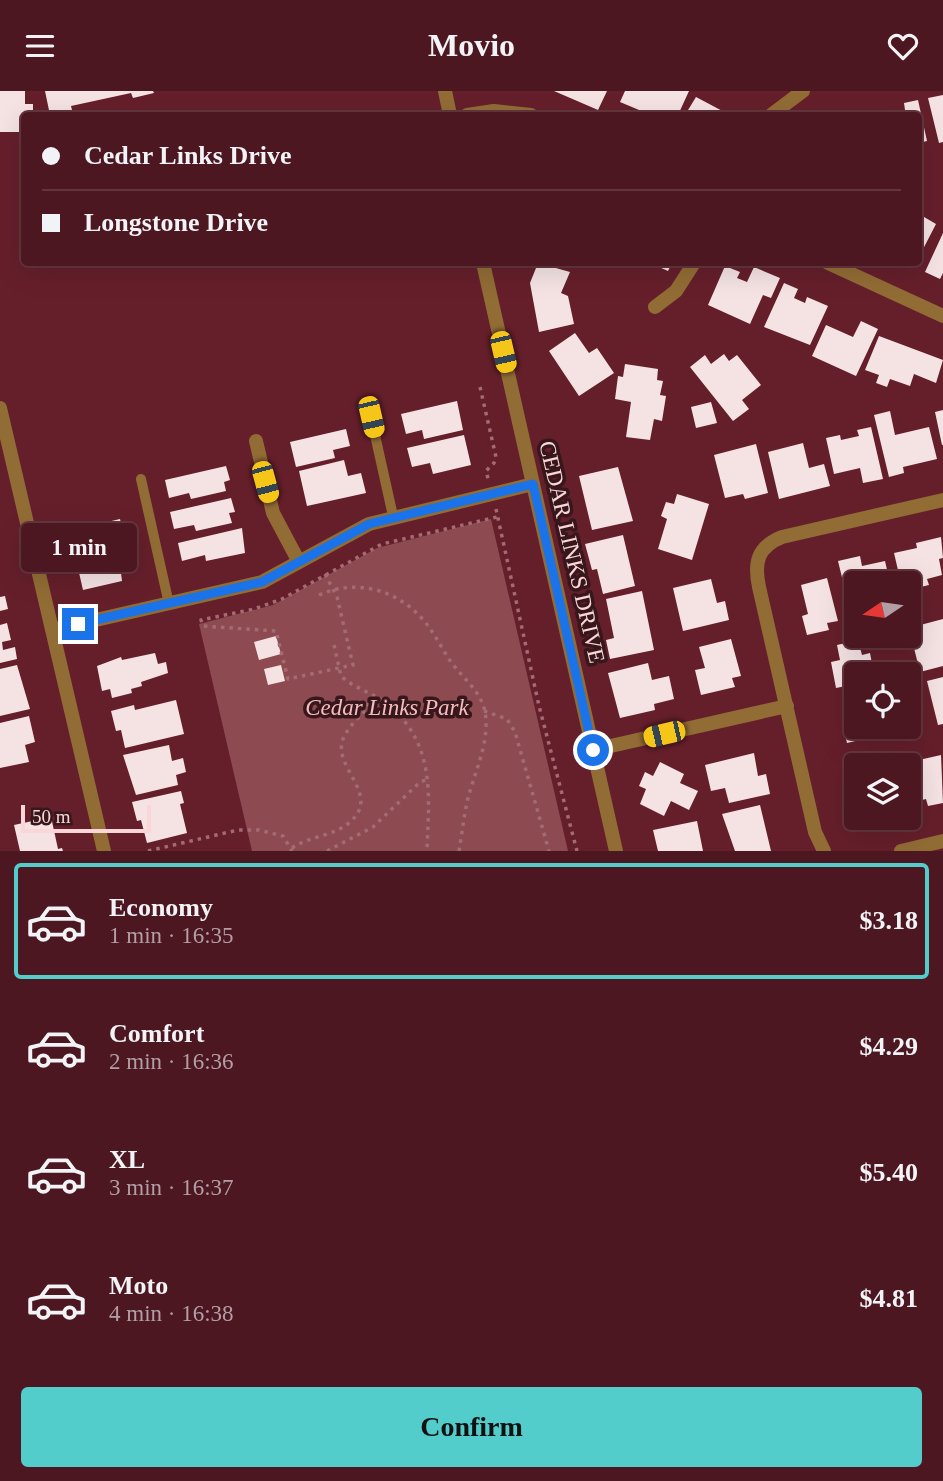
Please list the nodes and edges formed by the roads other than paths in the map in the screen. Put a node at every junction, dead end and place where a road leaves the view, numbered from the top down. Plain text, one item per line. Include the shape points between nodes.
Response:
1 (445, 91) edge
2 (803, 91) edge
3 (449, 112) edge
4 (775, 112) edge
5 (485, 266) edge
6 (692, 266) edge
7 (835, 266) edge
8 (655, 307) dead end
9 (943, 316) edge
10 (0, 408) edge
11 (371, 417) dead end
12 (256, 441) dead end
13 (7, 471) edge
14 (141, 479) dead end
15 (533, 484) junction
16 (943, 500) edge
17 (393, 516) junction
18 (299, 562) junction
19 (169, 604) junction
20 (52, 630) junction
21 (787, 706) junction
22 (593, 750) junction
23 (943, 841) edge
24 (104, 851) edge
25 (616, 851) edge
26 (824, 851) edge
27 (901, 851) edge

1 - 3 street
2 - 4 street
5 - 15 street, CEDAR LINKS DRIVE
6 - 8 street via 676,291
7 - 9 street
10 - 13 street
11 - 17 lane
12 - 18 street via 274,513
13 - 20 street
14 - 19 lane
15 - 17 street
15 - 22 street, CEDAR LINKS DRIVE
16 - 21 street via 782,537 760,552 756,572
17 - 18 street
18 - 19 street via 262,582
19 - 20 street
20 - 24 street
21 - 22 street
21 - 26 street
22 - 25 street, CEDAR LINKS DRIVE
23 - 27 street

